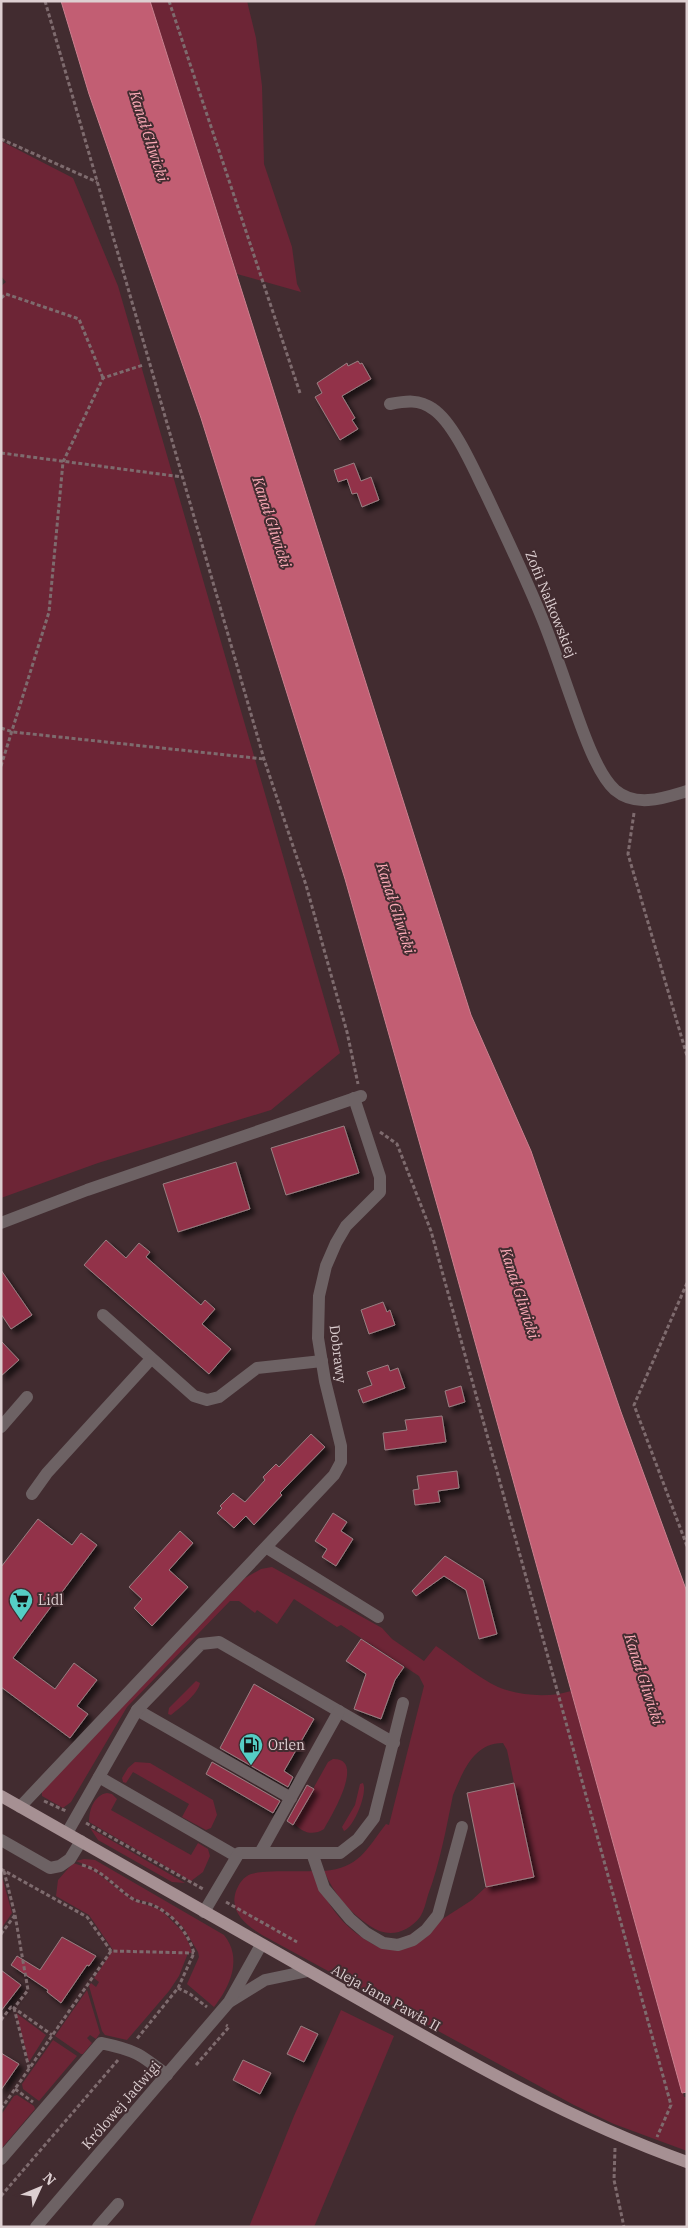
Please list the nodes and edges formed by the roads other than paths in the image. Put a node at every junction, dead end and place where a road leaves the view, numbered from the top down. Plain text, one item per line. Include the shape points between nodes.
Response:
1 (390, 404) dead end
2 (687, 791) edge
3 (1, 1223) edge
4 (103, 1315) dead end
5 (152, 1359) junction
6 (322, 1361) junction
7 (27, 1397) dead end
8 (1, 1427) edge
9 (32, 1494) dead end
10 (267, 1548) junction
11 (378, 1617) dead end
12 (404, 1703) dead end
13 (137, 1710) junction
14 (339, 1712) junction
15 (394, 1743) junction
16 (99, 1777) junction
17 (1, 1796) edge
18 (291, 1798) junction
19 (20, 1807) junction
20 (462, 1828) dead end
21 (67, 1833) junction
22 (1, 1840) edge
23 (81, 1841) junction
24 (260, 1853) junction
25 (312, 1853) junction
26 (236, 1856) junction
27 (204, 1912) junction
28 (261, 1945) junction
29 (308, 1971) junction
30 (229, 2002) junction
31 (167, 2075) junction
32 (1, 2159) edge
33 (687, 2162) edge
34 (118, 2204) dead end
35 (39, 2225) edge
36 (98, 2227) edge

1 - 2 street, Zofii Nałkowskiej via 420,402 434,410 470,462 524,573 603,776 615,790 636,800 651,800
3 - 6 street, Dobrawy via 358,1097 380,1177 380,1192 346,1226 326,1266 319,1296 318,1338
4 - 5 street
5 - 6 street via 194,1396 207,1400 219,1397 257,1368
5 - 9 street via 47,1473
6 - 10 street, Dobrawy via 341,1446 341,1462 334,1475
7 - 8 street
10 - 11 street
10 - 19 street
12 - 15 street
13 - 14 street via 201,1644 219,1642
13 - 16 street
13 - 18 street
14 - 15 street
14 - 18 street
15 - 25 street via 374,1818 358,1839 340,1853
16 - 21 street
16 - 26 street
17 - 19 main road, Aleja Jana Pawła II
18 - 24 street
19 - 21 main road, Aleja Jana Pawła II
20 - 25 street via 438,1915 413,1940 398,1945 383,1944 350,1919 324,1888
21 - 23 main road, Aleja Jana Pawła II
22 - 23 street via 50,1868 70,1859
23 - 27 main road, Aleja Jana Pawła II
24 - 25 street
24 - 26 street via 239,1853
26 - 27 street
27 - 28 main road, Aleja Jana Pawła II
28 - 29 main road, Aleja Jana Pawła II
28 - 30 street, Królowej Jadwigi
29 - 30 street, Królowej Jadwigi via 265,1980
29 - 33 main road, Aleja Jana Pawła II via 551,2105 614,2135
30 - 31 street, Królowej Jadwigi
31 - 32 street via 129,2048 101,2043
31 - 35 street, Królowej Jadwigi
34 - 36 street

